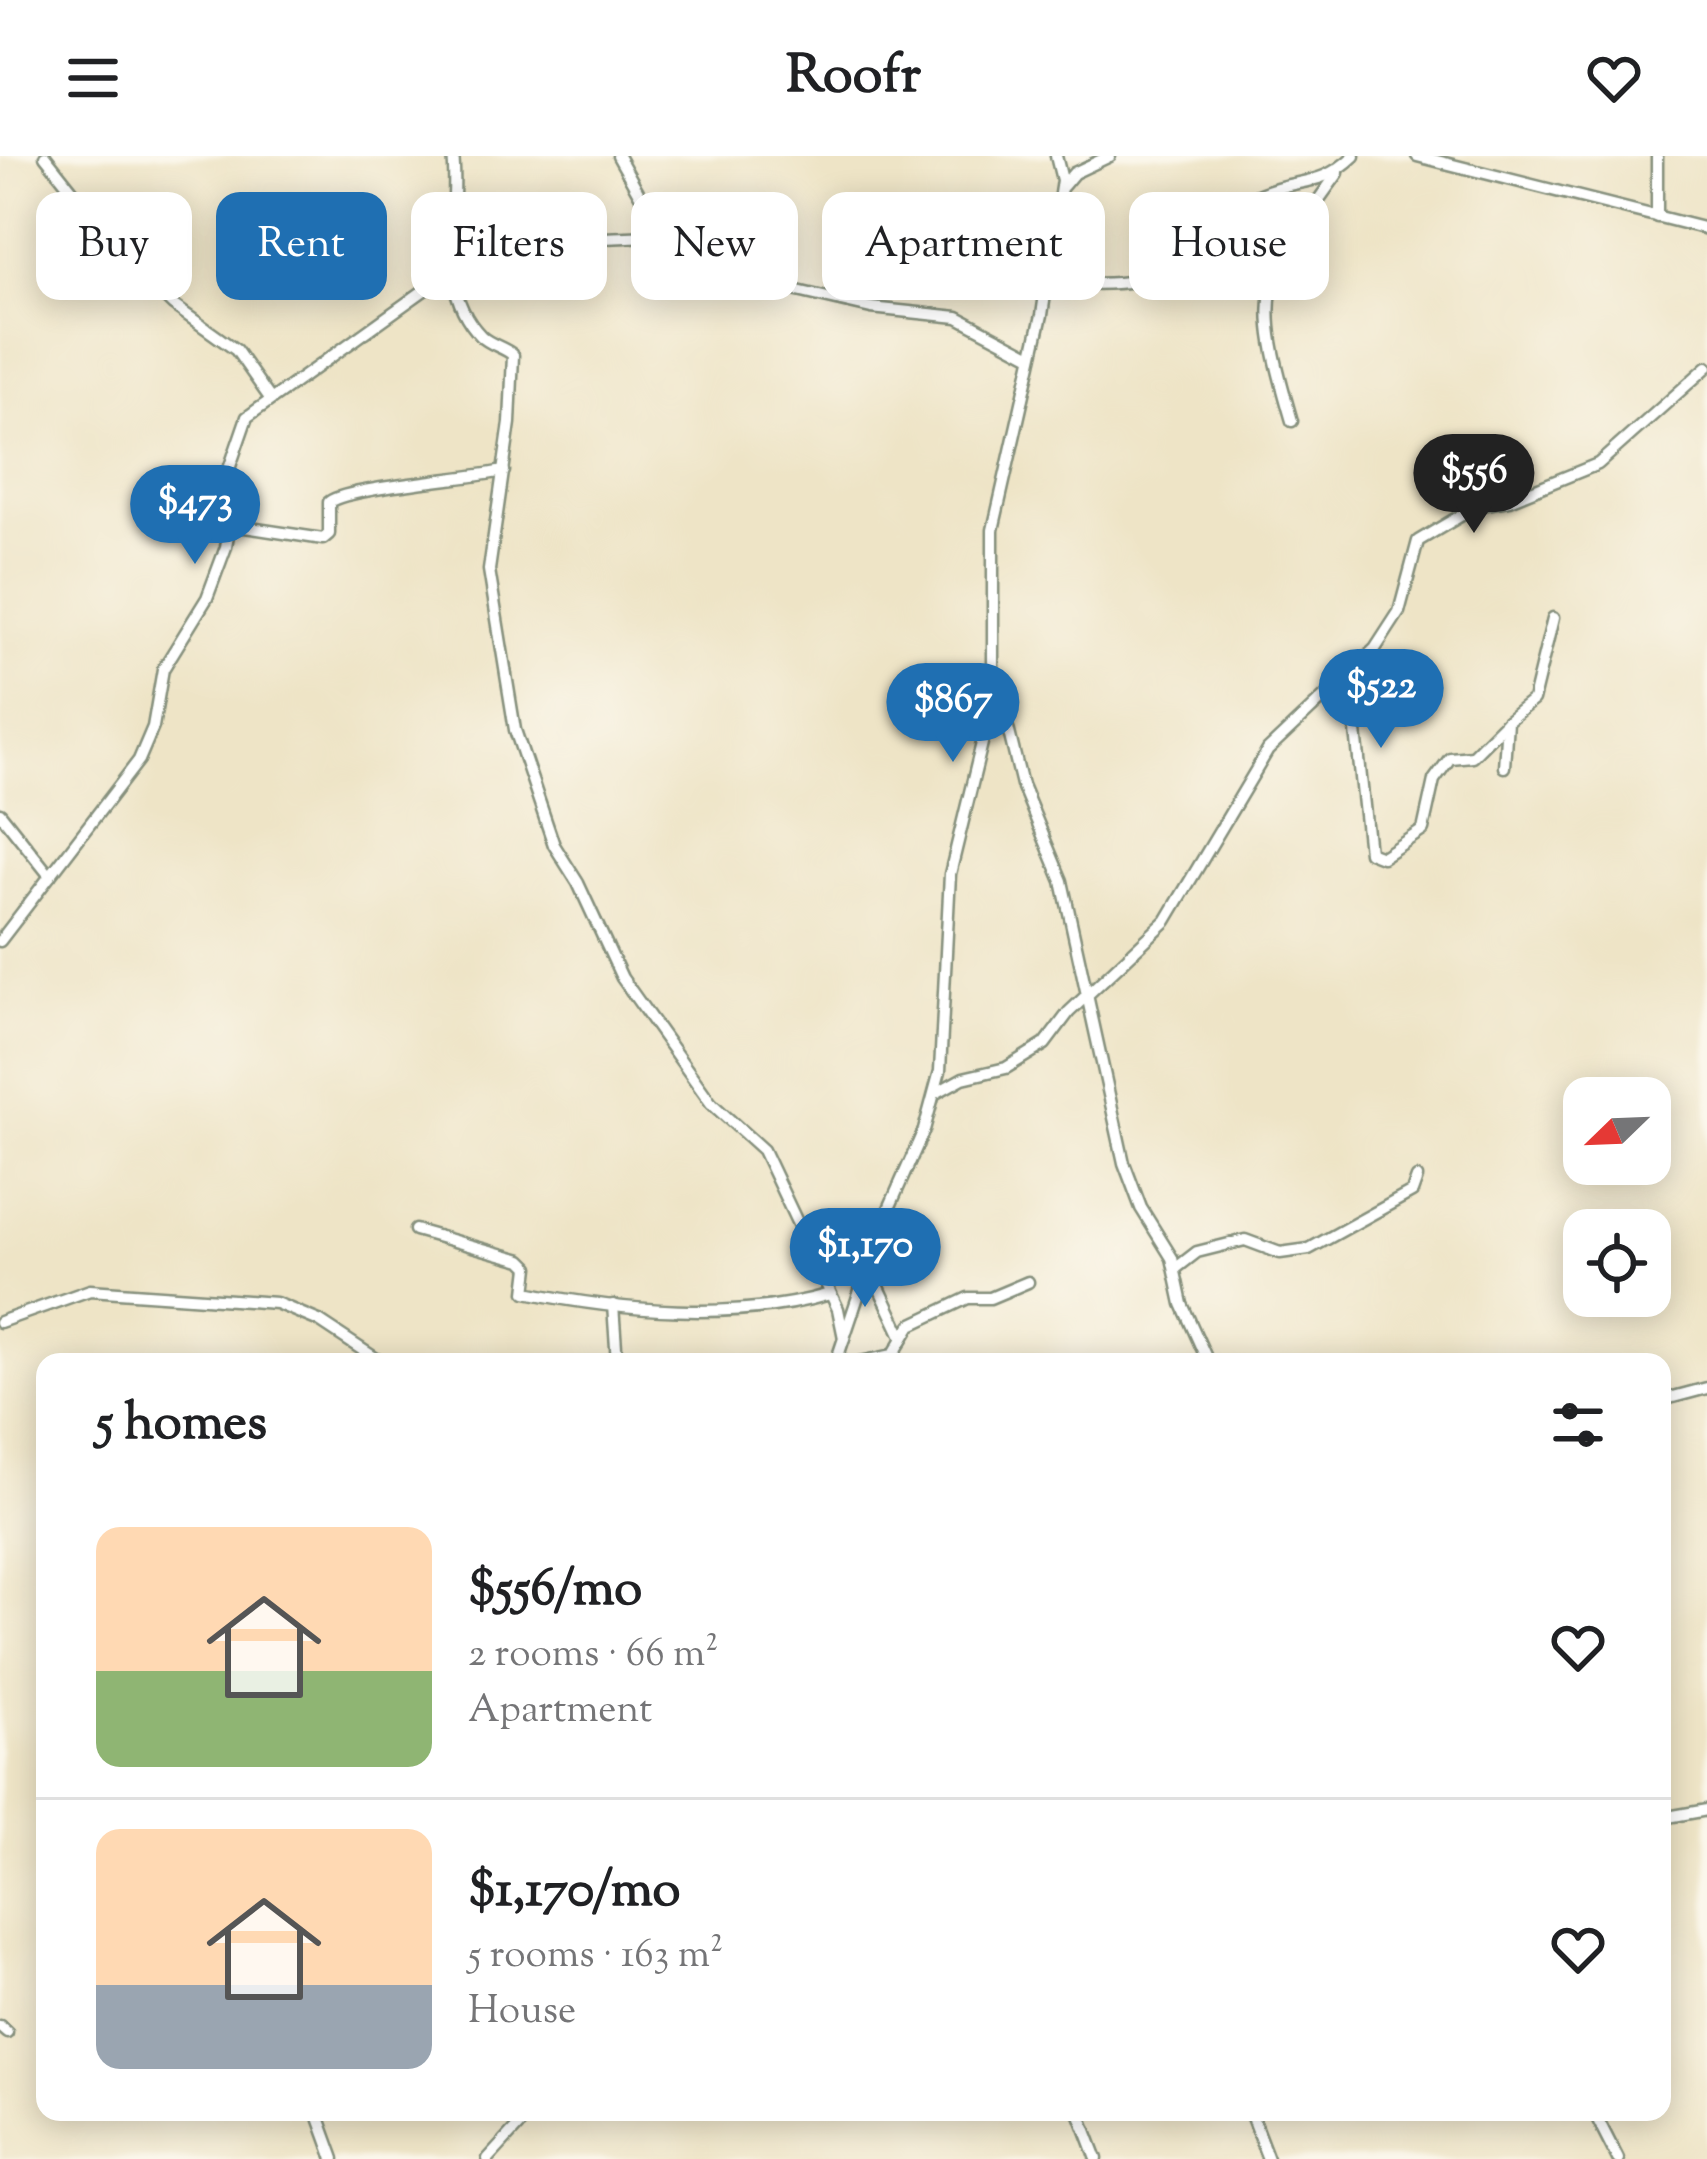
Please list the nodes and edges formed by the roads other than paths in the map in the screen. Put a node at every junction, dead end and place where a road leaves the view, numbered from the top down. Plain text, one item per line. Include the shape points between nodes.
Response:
1 (45, 156) edge
2 (452, 156) edge
3 (618, 156) edge
4 (1056, 156) edge
5 (1110, 156) edge
6 (1354, 156) edge
7 (1417, 156) edge
8 (1658, 156) edge
9 (1343, 166) junction
10 (1061, 188) junction
11 (457, 192) edge
12 (638, 192) edge
13 (1060, 192) edge
14 (1657, 217) junction
15 (1707, 230) edge
16 (1105, 282) edge
17 (798, 291) edge
18 (411, 299) edge
19 (464, 300) edge
20 (1042, 300) edge
21 (1030, 355) junction
22 (1707, 367) edge
23 (268, 397) junction
24 (1292, 421) dead end
25 (504, 472) junction
26 (231, 525) junction
27 (1553, 618) dead end
28 (1341, 681) junction
29 (992, 704) junction
30 (1507, 721) junction
31 (1504, 767) dead end
32 (0, 813) edge
33 (50, 876) junction
34 (0, 940) edge
35 (1090, 991) junction
36 (934, 1095) junction
37 (1418, 1178) dead end
38 (415, 1230) dead end
39 (869, 1266) junction
40 (1175, 1269) junction
41 (1028, 1282) dead end
42 (859, 1294) junction
43 (831, 1297) junction
44 (613, 1305) junction
45 (0, 1322) edge
46 (902, 1336) junction
47 (844, 1338) junction
48 (366, 1353) edge
49 (616, 1353) edge
50 (839, 1353) edge
51 (894, 1353) edge
52 (1204, 1353) edge
53 (1707, 1388) edge
54 (1671, 1398) edge
55 (1707, 1810) edge
56 (1671, 1816) edge
57 (320, 2121) edge
58 (523, 2121) edge
59 (1082, 2121) edge
60 (1253, 2121) edge
61 (1599, 2121) edge
62 (334, 2159) edge
63 (488, 2159) edge
64 (1097, 2159) edge
65 (1268, 2159) edge
66 (1618, 2159) edge

1 - 23 street via 130,263 236,350
2 - 11 street
3 - 12 street
4 - 10 street
5 - 10 street
6 - 9 street
7 - 14 street
8 - 14 street
9 - 16 street via 1322,181 1254,197 1198,255 1169,272
9 - 24 street via 1272,276 1271,343
10 - 13 street
14 - 15 street
17 - 21 street via 964,319
18 - 23 street
19 - 25 street via 476,329 513,355
20 - 21 street
21 - 29 street via 992,542
22 - 28 street via 1598,464 1477,506 1418,541 1399,612 1376,649
23 - 26 street via 235,444 227,478
25 - 26 street via 337,497 323,538
25 - 43 street via 489,570 504,689 554,845 650,1024 716,1109 763,1150
26 - 33 street via 206,598 163,670 139,760
27 - 30 street via 1533,700
28 - 30 street via 1353,703 1369,852 1382,857 1423,830 1434,780 1450,758 1472,756
28 - 35 street via 1268,750 1166,920
29 - 35 street via 1058,866
29 - 36 street via 950,874 944,1042
30 - 31 street
32 - 33 street
33 - 34 street
35 - 36 street via 1032,1053
35 - 40 street via 1124,1163
36 - 39 street
37 - 40 street via 1412,1192 1322,1244 1280,1253 1245,1240 1197,1252
38 - 44 street via 526,1262 526,1292
39 - 42 street
39 - 46 street
40 - 52 street
41 - 46 street via 968,1298
42 - 43 street
42 - 47 street
43 - 44 street via 728,1308
43 - 47 street
44 - 49 street
45 - 48 street via 90,1290 276,1303
46 - 51 street
47 - 50 street
53 - 54 street
55 - 56 street
57 - 62 street
58 - 63 street
59 - 64 street
60 - 65 street
61 - 66 street

